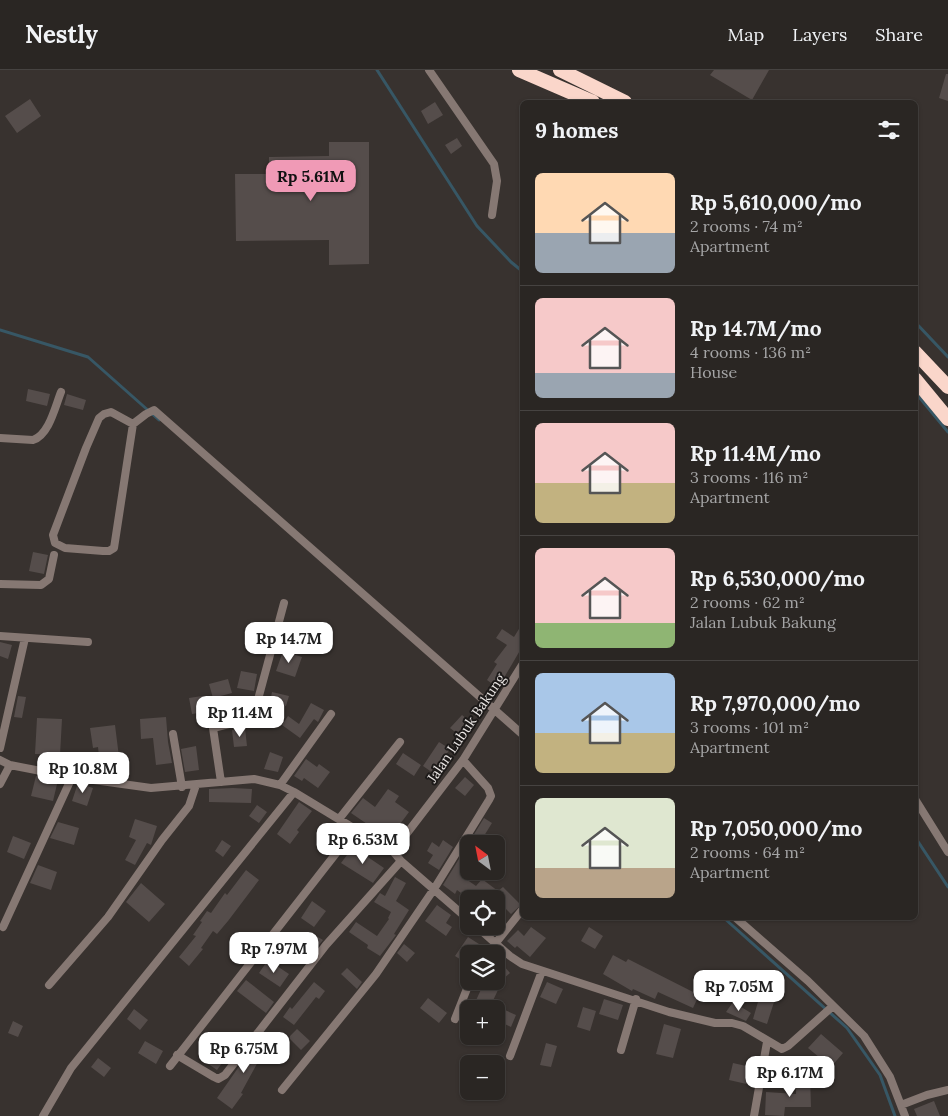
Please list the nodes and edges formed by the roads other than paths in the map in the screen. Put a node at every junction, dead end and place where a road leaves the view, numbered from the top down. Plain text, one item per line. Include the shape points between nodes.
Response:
1 (429, 70) edge
2 (520, 70) edge
3 (560, 70) edge
4 (588, 100) edge
5 (621, 100) edge
6 (492, 215) dead end
7 (918, 355) edge
8 (918, 383) edge
9 (948, 388) edge
10 (61, 392) dead end
11 (948, 419) edge
12 (135, 423) junction
13 (0, 438) edge
14 (54, 555) dead end
15 (0, 584) edge
16 (284, 603) dead end
17 (0, 636) edge
18 (25, 638) junction
19 (88, 642) dead end
20 (520, 668) edge
21 (495, 710) junction
22 (331, 714) dead end
23 (520, 732) edge
24 (173, 734) dead end
25 (400, 742) dead end
26 (0, 748) edge
27 (0, 760) edge
28 (463, 760) junction
29 (10, 765) junction
30 (72, 777) junction
31 (221, 782) junction
32 (0, 784) edge
33 (280, 784) junction
34 (196, 785) junction
35 (182, 787) junction
36 (294, 792) junction
37 (918, 804) edge
38 (339, 819) junction
39 (355, 828) junction
40 (392, 850) junction
41 (948, 852) edge
42 (401, 861) junction
43 (434, 889) junction
44 (460, 912) edge
45 (520, 912) edge
46 (738, 920) edge
47 (3, 927) dead end
48 (486, 935) edge
49 (495, 943) junction
50 (542, 971) junction
51 (49, 985) dead end
52 (466, 990) edge
53 (636, 999) junction
54 (832, 1007) junction
55 (455, 1019) dead end
56 (767, 1042) junction
57 (621, 1050) dead end
58 (177, 1054) junction
59 (510, 1056) dead end
60 (170, 1066) dead end
61 (282, 1090) dead end
62 (948, 1090) edge
63 (901, 1105) junction
64 (42, 1116) edge
65 (754, 1116) edge
66 (905, 1116) edge

1 - 6 street via 494,164 498,181
2 - 4 highway
3 - 5 highway
7 - 9 highway
8 - 11 highway
10 - 13 street via 41,436 33,440
12 - 12 street via 111,412 99,418 53,535 55,542 64,548 103,551 114,548
12 - 21 street via 154,410
14 - 15 street via 49,579 43,584
16 - 31 street via 253,718 213,728
17 - 18 street
18 - 19 street
18 - 26 street
20 - 21 street, Jalan Lubuk Bakung
21 - 23 street
21 - 28 street, Jalan Lubuk Bakung
22 - 33 street
24 - 35 street
25 - 38 street
27 - 29 street
28 - 40 street, Jalan Lubuk Bakung
28 - 43 street via 488,788 491,796
29 - 30 street
29 - 32 street
30 - 35 street via 151,788
30 - 47 street
31 - 33 street via 254,779
31 - 34 street
33 - 36 street
34 - 35 street
34 - 51 street via 189,806 108,917
36 - 38 street
36 - 64 street via 71,1068
37 - 41 street
38 - 39 street
39 - 40 street via 381,849
39 - 58 street
40 - 42 street
42 - 43 street
42 - 58 street via 326,945 222,1078 214,1077
43 - 44 street
43 - 61 street via 376,974
45 - 49 street
46 - 54 street via 808,981
48 - 49 street
49 - 50 street via 522,964
50 - 53 street
50 - 59 street
52 - 55 street
53 - 56 street via 698,1019 732,1022
53 - 57 street
54 - 56 street via 788,1046 782,1049
54 - 63 street via 864,1036 890,1077
56 - 65 street
58 - 60 street
62 - 63 street
63 - 66 street

